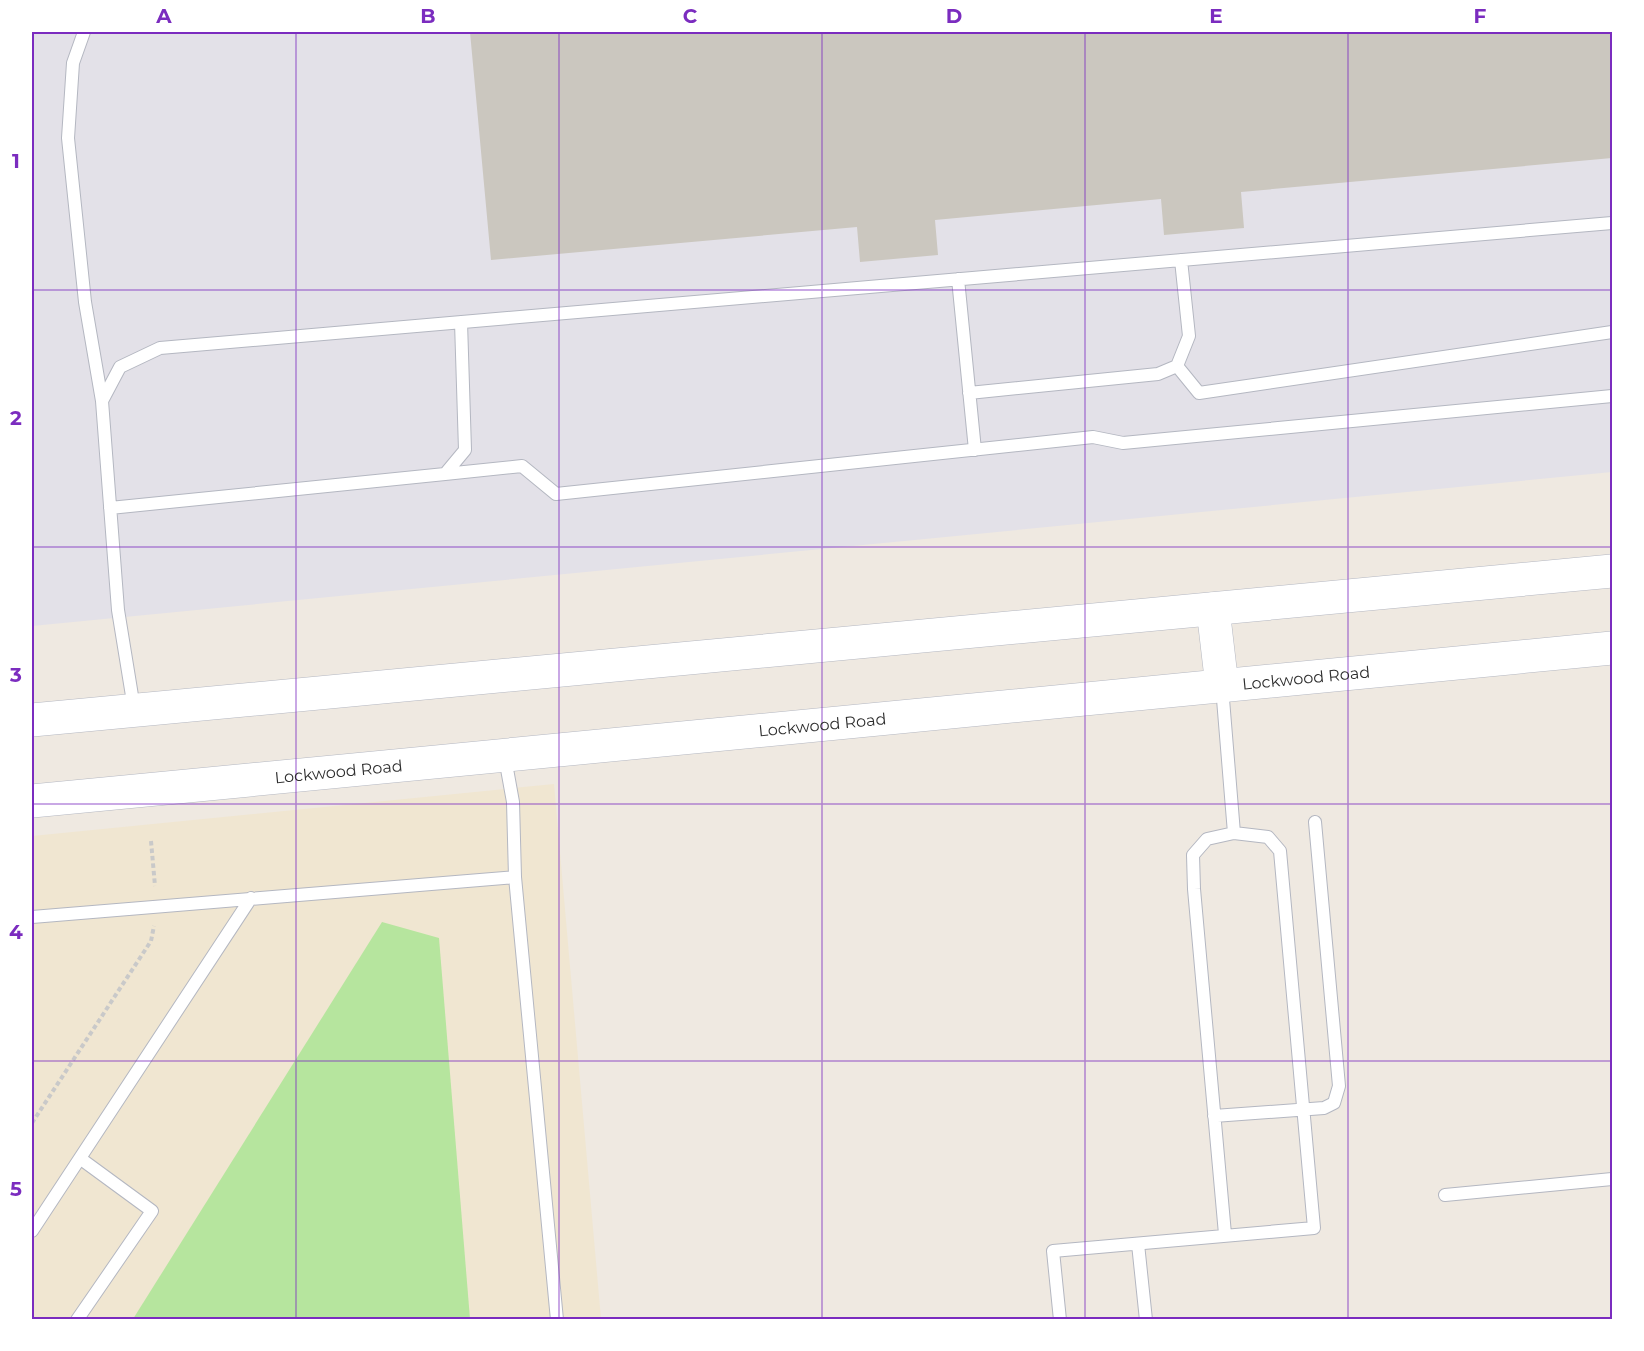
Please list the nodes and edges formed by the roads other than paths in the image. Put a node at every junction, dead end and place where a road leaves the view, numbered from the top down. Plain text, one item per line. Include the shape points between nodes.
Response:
1 (84, 32) edge
2 (1612, 223) edge
3 (1181, 260) junction
4 (958, 279) junction
5 (461, 322) junction
6 (1612, 332) edge
7 (1177, 366) junction
8 (969, 393) junction
9 (1612, 396) edge
10 (102, 401) junction
11 (975, 450) junction
12 (445, 474) junction
13 (110, 508) junction
14 (1612, 571) edge
15 (1213, 609) junction
16 (1612, 648) edge
17 (1221, 686) junction
18 (134, 711) junction
19 (32, 720) edge
20 (504, 755) junction
21 (32, 801) edge
22 (1315, 822) dead end
23 (1234, 833) junction
24 (515, 877) junction
25 (251, 898) junction
26 (32, 917) edge
27 (1304, 1110) junction
28 (1214, 1116) junction
29 (81, 1158) junction
30 (1612, 1179) edge
31 (1445, 1195) dead end
32 (32, 1231) edge
33 (1225, 1234) junction
34 (1138, 1244) junction
35 (77, 1320) edge
36 (557, 1320) edge
37 (1060, 1320) edge
38 (1146, 1320) edge

1 - 10 lane via 73,63 68,138 85,302
2 - 3 lane
3 - 4 lane
3 - 7 lane via 1189,336
4 - 5 lane
4 - 8 lane
5 - 10 lane via 160,348 120,367
5 - 12 lane via 465,450
6 - 7 lane via 1199,393
7 - 8 lane via 1158,374
8 - 11 lane
9 - 11 lane via 1123,443 1093,437
10 - 13 lane
11 - 12 lane via 556,494 522,466
12 - 13 lane
13 - 18 lane via 118,610
14 - 15 main road
15 - 17 main road
15 - 18 main road
16 - 17 main road, Lockwood Road
17 - 20 main road, Lockwood Road
17 - 23 lane
18 - 19 main road
20 - 21 main road, Lockwood Road
20 - 24 lane via 513,802
22 - 27 lane via 1339,1086 1334,1103
23 - 27 lane via 1268,837 1280,851
23 - 28 lane via 1207,839 1193,855
24 - 25 lane
24 - 36 lane
25 - 26 lane
25 - 29 lane
27 - 28 lane
27 - 33 lane via 1314,1228
28 - 33 lane
29 - 32 lane
29 - 35 lane via 152,1211
30 - 31 lane
33 - 34 lane
34 - 37 lane via 1053,1251
34 - 38 lane

